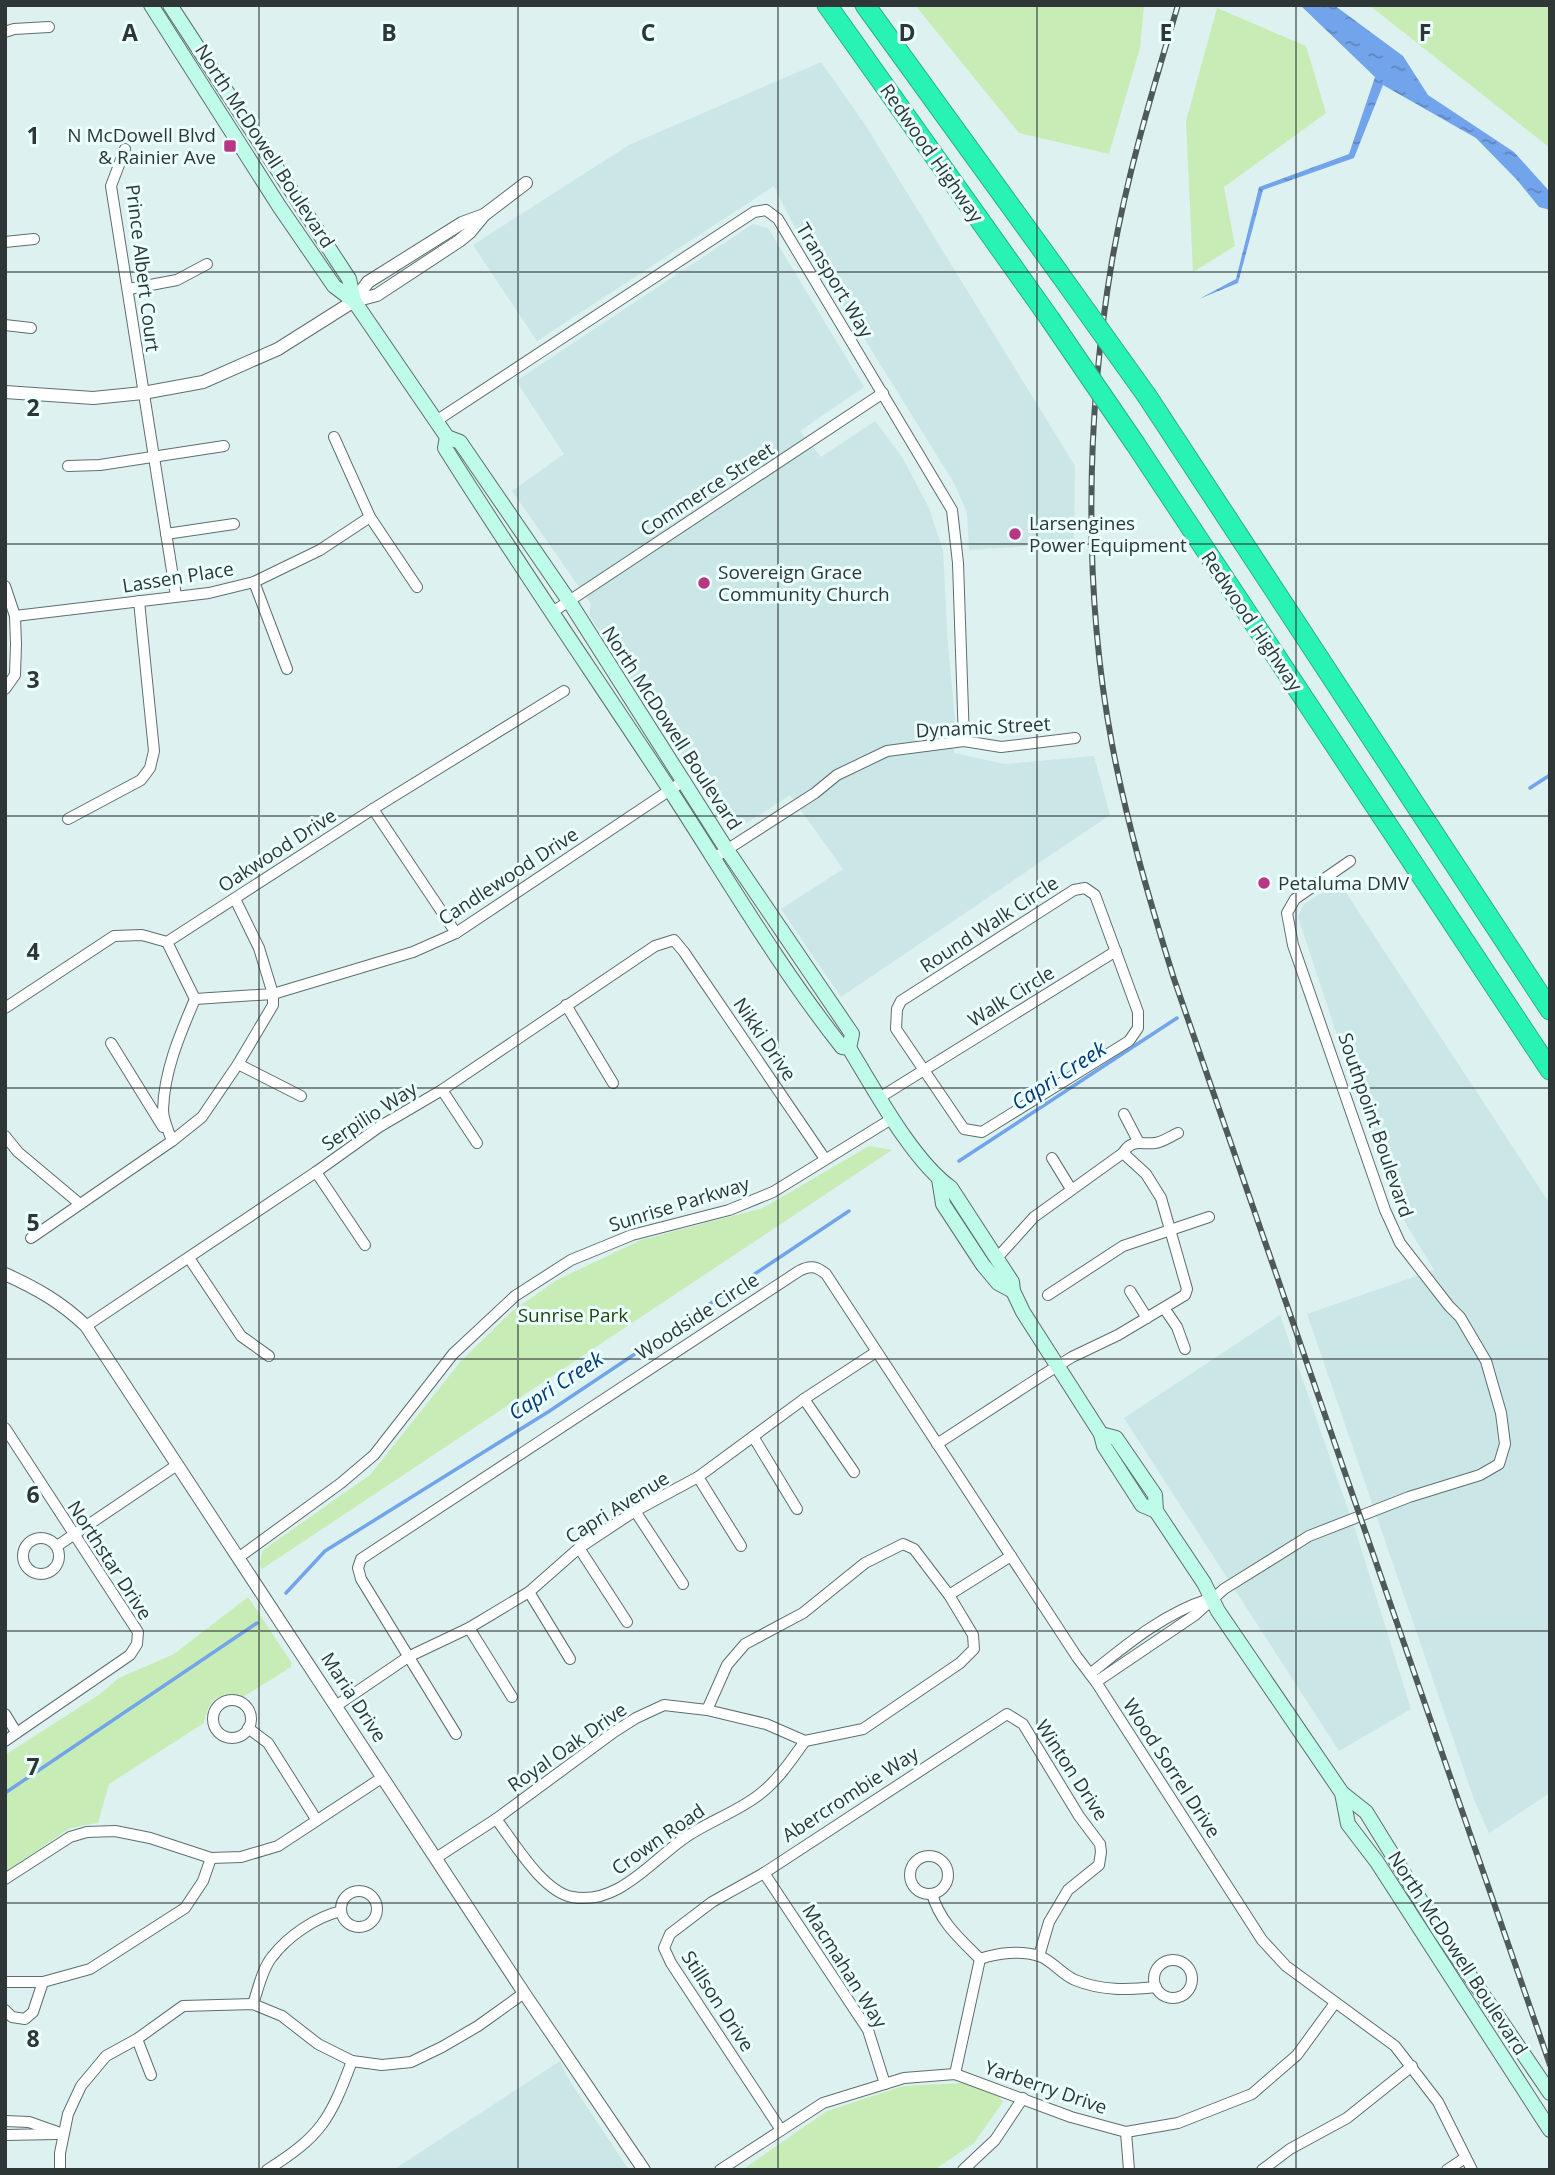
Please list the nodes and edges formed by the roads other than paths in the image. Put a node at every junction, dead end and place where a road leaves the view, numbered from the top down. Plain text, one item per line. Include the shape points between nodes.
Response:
1 (151, 5) edge
2 (170, 5) edge
3 (827, 5) edge
4 (864, 5) edge
5 (48, 27) dead end
6 (5, 32) edge
7 (125, 149) dead end
8 (526, 184) dead end
9 (34, 239) dead end
10 (5, 242) edge
11 (207, 264) dead end
12 (129, 289) junction
13 (354, 302) junction
14 (5, 325) edge
15 (30, 328) dead end
16 (5, 392) edge
17 (143, 393) junction
18 (883, 393) junction
19 (436, 421) junction
20 (334, 438) dead end
21 (447, 438) junction
22 (224, 446) dead end
23 (153, 458) junction
24 (68, 466) dead end
25 (370, 517) junction
26 (234, 524) dead end
27 (166, 534) junction
28 (254, 582) junction
29 (5, 586) edge
30 (417, 587) dead end
31 (176, 596) junction
32 (139, 601) junction
33 (569, 601) junction
34 (551, 613) junction
35 (15, 616) junction
36 (286, 669) dead end
37 (5, 689) edge
38 (565, 691) dead end
39 (1075, 738) dead end
40 (964, 741) junction
41 (685, 780) junction
42 (670, 790) junction
43 (373, 809) junction
44 (68, 819) dead end
45 (727, 850) junction
46 (714, 858) junction
47 (1350, 861) dead end
48 (235, 899) junction
49 (456, 933) junction
50 (674, 940) joint
51 (167, 942) junction
52 (1116, 950) junction
53 (273, 994) junction
54 (195, 999) junction
55 (566, 1005) junction
56 (5, 1009) edge
57 (1550, 1010) edge
58 (111, 1042) dead end
59 (849, 1048) junction
60 (238, 1064) junction
61 (1550, 1070) edge
62 (923, 1071) junction
63 (614, 1083) dead end
64 (442, 1090) junction
65 (301, 1096) dead end
66 (879, 1098) junction
67 (1124, 1114) dead end
68 (893, 1118) junction
69 (1178, 1133) dead end
70 (5, 1136) edge
71 (172, 1141) junction
72 (1138, 1141) junction
73 (477, 1143) dead end
74 (1123, 1153) junction
75 (1052, 1158) dead end
76 (825, 1159) junction
77 (316, 1172) junction
78 (939, 1179) junction
79 (1071, 1189) junction
80 (80, 1205) junction
81 (1209, 1217) dead end
82 (1170, 1231) junction
83 (31, 1238) dead end
84 (365, 1245) dead end
85 (189, 1258) junction
86 (998, 1258) junction
87 (5, 1274) edge
88 (1013, 1291) junction
89 (1130, 1291) dead end
90 (1048, 1295) dead end
91 (1164, 1308) junction
92 (1147, 1318) junction
93 (86, 1326) junction
94 (1185, 1349) dead end
95 (876, 1352) junction
96 (269, 1356) dead end
97 (1057, 1367) junction
98 (804, 1399) junction
99 (5, 1429) edge
100 (754, 1438) junction
101 (937, 1444) junction
102 (177, 1465) junction
103 (854, 1472) dead end
104 (698, 1477) junction
105 (797, 1509) dead end
106 (635, 1511) junction
107 (73, 1534) junction
108 (57, 1546) dead end
109 (741, 1546) dead end
110 (579, 1548) junction
111 (1011, 1556) junction
112 (238, 1558) junction
113 (683, 1584) dead end
114 (529, 1592) junction
115 (949, 1595) junction
116 (1212, 1598) junction
117 (626, 1622) dead end
118 (469, 1628) junction
119 (408, 1657) junction
120 (570, 1659) dead end
121 (1093, 1678) junction
122 (512, 1697) dead end
123 (336, 1706) junction
124 (707, 1710) junction
125 (5, 1714) edge
126 (1007, 1714) joint
127 (248, 1728) dead end
128 (16, 1732) junction
129 (456, 1734) dead end
130 (5, 1741) edge
131 (805, 1741) junction
132 (383, 1777) junction
133 (1342, 1793) junction
134 (316, 1819) junction
135 (496, 1819) junction
136 (211, 1858) junction
137 (436, 1858) junction
138 (764, 1873) junction
139 (5, 1879) edge
140 (932, 1894) dead end
141 (712, 1902) joint
142 (341, 1911) dead end
143 (1039, 1956) junction
144 (980, 1959) junction
145 (5, 1982) edge
146 (43, 1982) junction
147 (1156, 1987) dead end
148 (524, 1993) junction
149 (1335, 2003) junction
150 (253, 2004) junction
151 (5, 2010) edge
152 (137, 2039) junction
153 (352, 2062) junction
154 (1412, 2066) junction
155 (955, 2074) junction
156 (151, 2075) dead end
157 (885, 2084) junction
158 (1550, 2093) edge
159 (1023, 2098) junction
160 (5, 2121) edge
161 (781, 2130) junction
162 (1550, 2130) edge
163 (1126, 2132) junction
164 (64, 2134) junction
165 (5, 2136) edge
166 (1465, 2158) junction
167 (721, 2169) edge
168 (60, 2170) edge
169 (267, 2170) edge
170 (644, 2170) edge
171 (963, 2170) edge
172 (1129, 2170) edge
173 (1262, 2170) edge
174 (1447, 2170) edge
175 (1472, 2170) edge

1 - 13 main road, North McDowell Boulevard via 279,206 334,286
2 - 13 main road, North McDowell Boulevard via 349,279
3 - 61 highway, Redwood Highway, bridge via 1136,445
4 - 57 highway, Redwood Highway, bridge via 1147,396
5 - 6 street
7 - 12 street, Prince Albert Court via 111,186
8 - 13 street via 459,240 377,295
9 - 10 street
11 - 12 street via 177,280
12 - 17 street, Prince Albert Court
13 - 17 street via 265,355 202,382
13 - 19 main road, North McDowell Boulevard
14 - 15 street
16 - 17 street via 93,398
17 - 23 street, Prince Albert Court
18 - 19 street, Transport Way via 778,219 766,210 754,212
18 - 33 street, Commerce Street
18 - 40 street, Transport Way via 952,510
19 - 21 main road, North McDowell Boulevard
20 - 25 street
21 - 33 main road, North McDowell Boulevard via 460,442
21 - 34 main road, North McDowell Boulevard via 446,448
22 - 23 street
23 - 24 street
23 - 27 street, Prince Albert Court
25 - 28 street, Lassen Place via 320,550
25 - 30 street
26 - 27 street
27 - 31 street, Prince Albert Court
28 - 31 street, Lassen Place
28 - 36 street
29 - 35 street
31 - 32 street, Lassen Place
32 - 35 street, Lassen Place
32 - 44 street via 154,751 150,768 141,780
33 - 34 street, Commerce Street
33 - 41 main road, North McDowell Boulevard
34 - 42 main road, North McDowell Boulevard
35 - 37 street via 15,675
38 - 43 street, Oakwood Drive
39 - 40 street, Dynamic Street via 1001,747
40 - 45 street, Dynamic Street via 880,754 837,775
41 - 42 street, Candlewood Drive
41 - 45 main road, North McDowell Boulevard
42 - 46 main road, North McDowell Boulevard
42 - 49 street, Candlewood Drive
43 - 48 street, Oakwood Drive
43 - 49 street
45 - 46 street, Dynamic Street
45 - 59 main road, North McDowell Boulevard via 852,1034
46 - 59 main road, North McDowell Boulevard via 825,1026 842,1047
47 - 116 street, Southpoint Boulevard via 1295,899 1287,913 1293,945 1382,1204 1401,1243 1460,1317 1486,1361 1505,1444 1499,1464 1480,1475 1309,1536
48 - 51 street, Oakwood Drive
48 - 53 street via 259,948
49 - 53 street, Candlewood Drive via 413,952
50 - 55 street, Serpilio Way via 655,946
50 - 76 street, Nikki Drive
51 - 54 street
51 - 56 street via 142,934 114,936
52 - 62 street, Walk Circle
52 - 62 street, Round Walk Circle via 1138,1012 1138,1028 1118,1048 982,1132 964,1129
52 - 62 street, Round Walk Circle via 1095,895 1085,888 1074,890 901,1002 896,1029
53 - 54 street, Candlewood Drive
53 - 60 street via 273,1005
54 - 71 street via 168,1076 163,1112
55 - 63 street
55 - 64 street, Serpilio Way
58 - 71 street
59 - 66 main road, North McDowell Boulevard
60 - 65 street
60 - 71 street via 202,1117
62 - 66 street
64 - 73 street
64 - 77 street, Serpilio Way
66 - 68 main road, North McDowell Boulevard
67 - 72 street
68 - 76 street, Sunrise Parkway
68 - 78 main road, North McDowell Boulevard
69 - 72 street via 1158,1143
70 - 80 street
71 - 80 street
72 - 74 street
74 - 79 street
74 - 82 street via 1146,1174 1161,1198
75 - 79 street
76 - 112 street, Sunrise Parkway via 774,1192 729,1210 632,1235 571,1260 515,1296 453,1354 374,1455
77 - 84 street
77 - 85 street, Serpilio Way
78 - 86 main road, North McDowell Boulevard via 951,1188
78 - 88 main road, North McDowell Boulevard via 943,1204 983,1265 998,1283
79 - 86 street via 1034,1217
80 - 83 street
81 - 82 street
82 - 90 street via 1123,1245
82 - 91 street via 1187,1289 1181,1299
85 - 93 street, Serpilio Way
85 - 96 street via 241,1336
86 - 88 main road, North McDowell Boulevard
87 - 93 street, Maria Drive via 48,1294
88 - 97 main road, North McDowell Boulevard
89 - 92 street
91 - 92 street
91 - 94 street
92 - 97 street
93 - 102 street, Maria Drive
95 - 98 street, Capri Avenue
95 - 101 street, Wood Sorrel Drive
95 - 119 street, Woodside Circle via 826,1274 807,1266 677,1349 361,1559 361,1579
97 - 101 street
97 - 116 main road, North McDowell Boulevard via 1101,1434 1116,1438 1156,1495 1156,1511
98 - 100 street, Capri Avenue
98 - 103 street
99 - 107 street, Northstar Drive
100 - 104 street, Capri Avenue
100 - 105 street
101 - 111 street, Wood Sorrel Drive
102 - 107 street
102 - 112 street, Maria Drive
104 - 106 street, Capri Avenue
104 - 109 street
106 - 110 street, Capri Avenue
106 - 113 street
107 - 108 street
107 - 128 street, Northstar Drive via 138,1632 137,1644 130,1654
110 - 114 street, Capri Avenue
110 - 117 street
111 - 115 street
111 - 121 street, Wood Sorrel Drive
112 - 123 street, Maria Drive
114 - 118 street, Capri Avenue
114 - 120 street
115 - 124 street via 914,1549 903,1544 888,1551 803,1613 745,1644 727,1665
115 - 131 street via 973,1635 974,1649 863,1728
116 - 121 street, Southpoint Boulevard via 1195,1615
116 - 133 main road, North McDowell Boulevard
118 - 119 street, Capri Avenue
118 - 122 street
119 - 123 street, Capri Avenue
119 - 129 street
121 - 149 street, Wood Sorrel Drive via 1262,1940 1286,1966
123 - 132 street, Maria Drive
124 - 131 street, Royal Oak Drive via 766,1724
124 - 135 street, Royal Oak Drive via 664,1705 636,1718
125 - 128 street
126 - 138 street, Abercrombie Way
126 - 143 street, Winton Drive via 1023,1724 1100,1844 1099,1866 1068,1890 1049,1922
127 - 134 street via 268,1743
128 - 130 street, Northstar Drive
131 - 135 street, Crown Road via 785,1770 757,1797 687,1836 621,1888 590,1898 570,1897 548,1886
132 - 134 street
132 - 137 street, Maria Drive
133 - 158 main road, North McDowell Boulevard via 1366,1812 1440,1932
133 - 162 main road, North McDowell Boulevard via 1348,1824
134 - 136 street via 278,1846 241,1857
135 - 137 street, Royal Oak Drive
136 - 139 street via 115,1830 87,1832 70,1836
136 - 146 street via 203,1881 185,1908 90,1969
137 - 148 street, Maria Drive
138 - 141 street, Abercrombie Way
138 - 157 street, Macmahan Way via 868,2030
140 - 144 street via 948,1927
141 - 161 street, Stillson Drive via 670,1934 664,1948
142 - 150 street via 327,1914 290,1939 270,1959
143 - 144 street via 998,1952
143 - 147 street via 1073,1979 1105,1989
144 - 155 street
145 - 146 street
146 - 151 street via 33,2012 25,2019 12,2017
148 - 153 street via 478,2026 411,2062
148 - 170 street, Maria Drive
149 - 154 street, Wood Sorrel Drive via 1395,2046
149 - 163 street, Yarberry Drive via 1297,2055 1246,2098 1178,2123
150 - 152 street via 183,2007
150 - 153 street via 282,2016 318,2044
152 - 156 street
152 - 164 street via 106,2056 81,2086
153 - 169 street via 322,2127
154 - 166 street, Wood Sorrel Drive via 1438,2102
154 - 173 street via 1347,2118
155 - 157 street, Yarberry Drive
155 - 159 street, Yarberry Drive
157 - 161 street, Yarberry Drive via 823,2103
159 - 163 street, Yarberry Drive
159 - 171 street via 995,2140
160 - 164 street via 29,2122
161 - 167 street, Yarberry Drive
163 - 172 street
164 - 165 street
164 - 168 street
166 - 174 street
166 - 175 street, Wood Sorrel Drive

